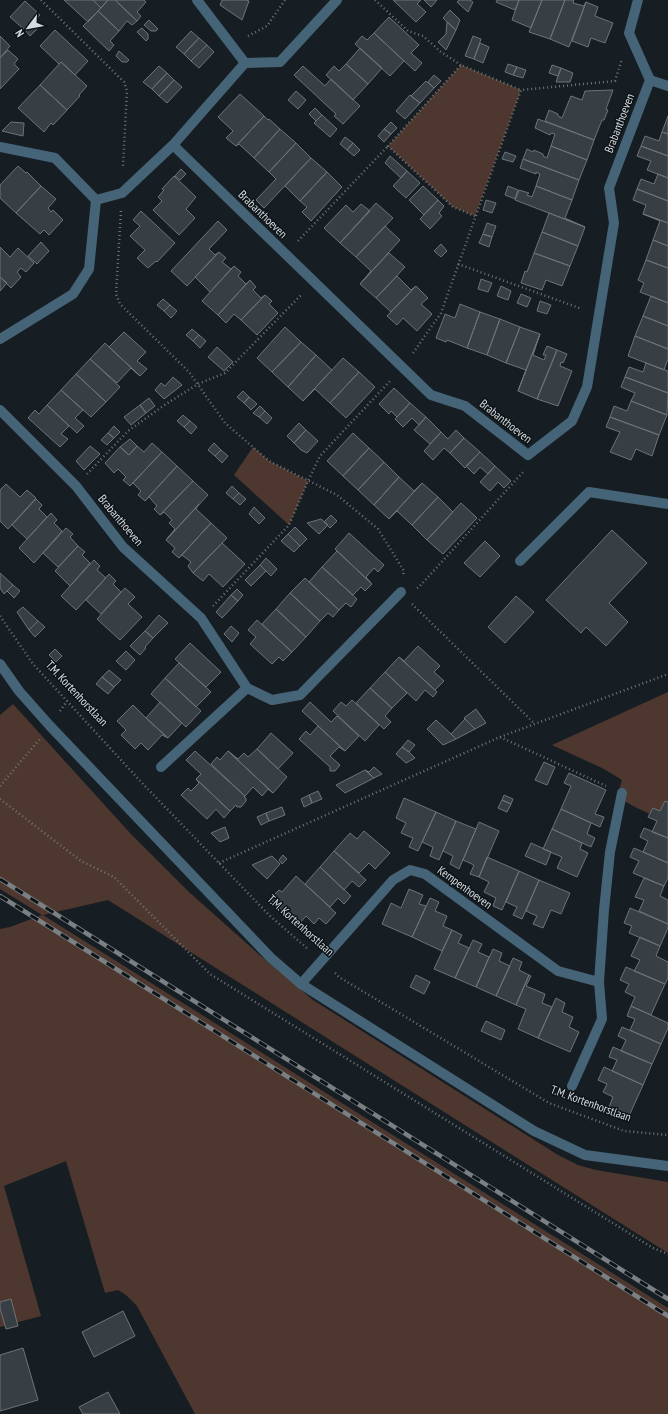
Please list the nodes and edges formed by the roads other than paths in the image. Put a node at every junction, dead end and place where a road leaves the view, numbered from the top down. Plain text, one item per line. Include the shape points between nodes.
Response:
1 (197, 0) edge
2 (337, 0) edge
3 (638, 0) edge
4 (246, 63) junction
5 (650, 80) junction
6 (668, 86) edge
7 (173, 145) junction
8 (0, 147) edge
9 (96, 200) junction
10 (0, 339) edge
11 (0, 410) edge
12 (668, 504) edge
13 (520, 561) dead end
14 (401, 592) road end
15 (0, 664) edge
16 (247, 688) junction
17 (161, 767) dead end
18 (622, 793) road end
19 (599, 982) junction
20 (301, 984) junction
21 (572, 1086) dead end
22 (668, 1166) edge

1 - 4 street
2 - 4 street via 280,62
3 - 5 street via 629,33
4 - 7 street
5 - 6 street
5 - 7 street, Brabanthoeven via 609,188 614,223 587,387 572,420 528,454 465,406 431,395
7 - 9 street via 122,193
8 - 9 street via 55,158
9 - 10 street via 89,269 73,294
11 - 16 street, Brabanthoeven via 76,486 123,547 201,618
12 - 13 street via 588,492
14 - 16 street via 300,695 272,700
15 - 20 street via 19,691 50,726 272,958
16 - 17 street
18 - 19 street via 610,852
19 - 20 street, Kempenhoeven via 558,971 425,874 410,870 393,880
19 - 21 street via 602,1019
20 - 22 street via 534,1131 585,1155

